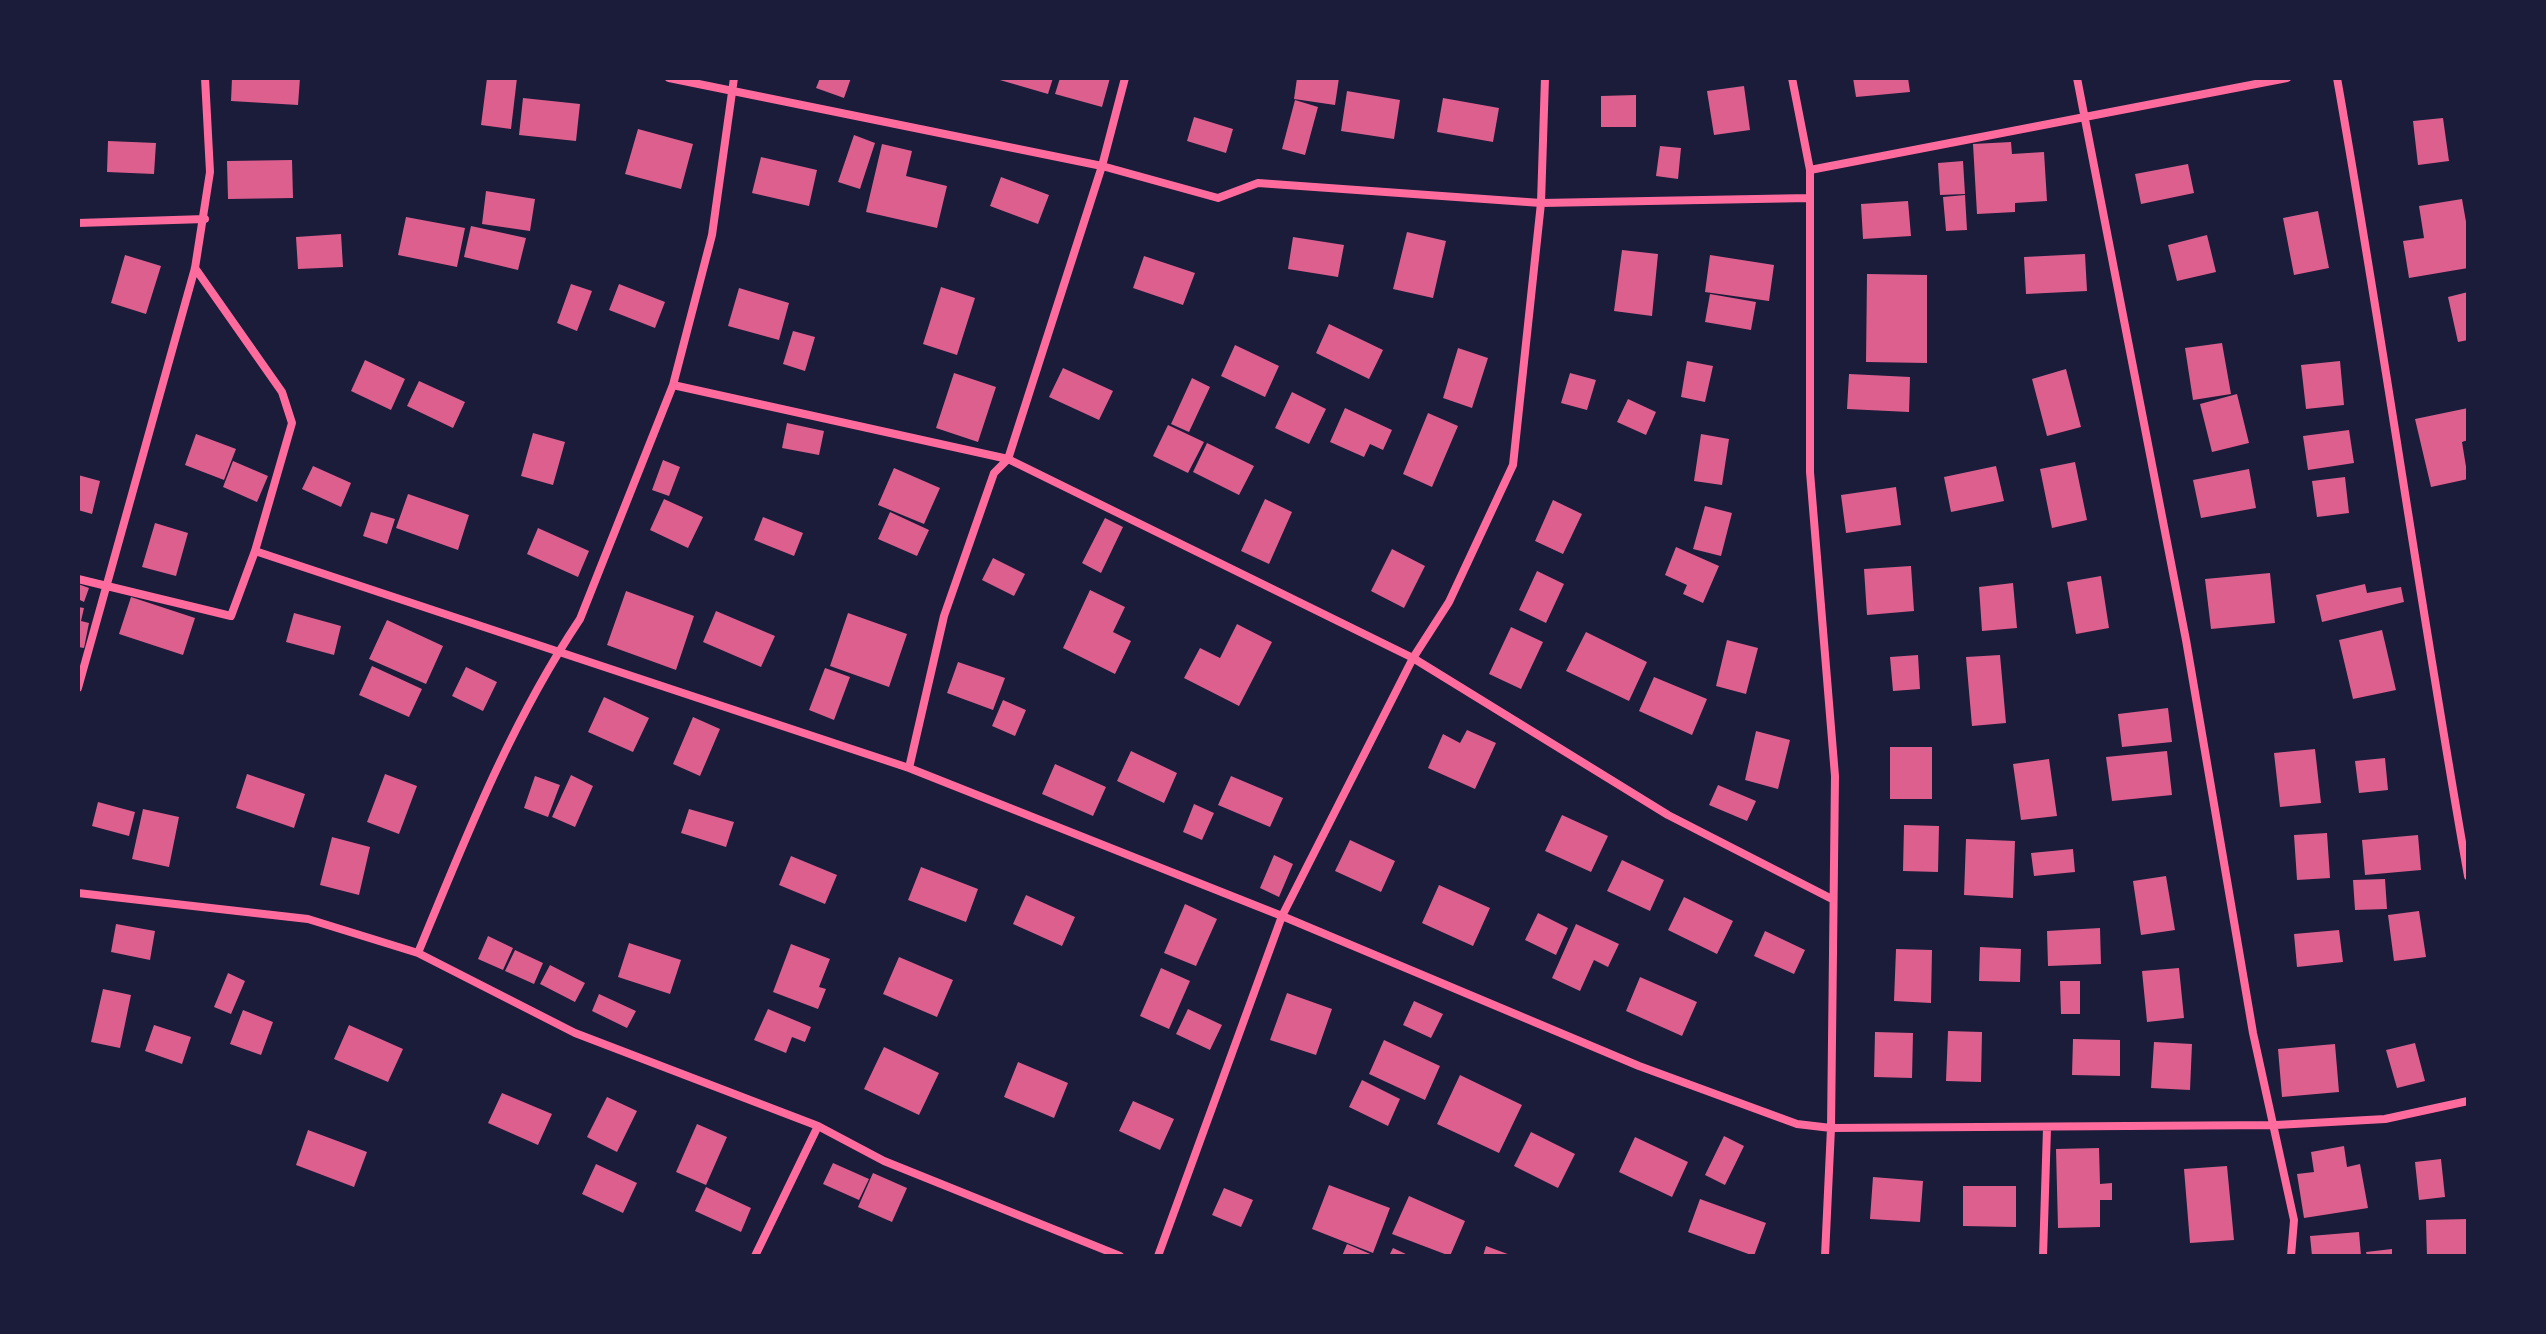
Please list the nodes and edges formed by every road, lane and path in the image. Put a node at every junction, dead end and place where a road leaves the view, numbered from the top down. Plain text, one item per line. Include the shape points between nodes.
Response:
1 (205, 78) edge
2 (669, 78) edge
3 (734, 78) edge
4 (1125, 78) edge
5 (1545, 78) edge
6 (1792, 78) edge
7 (2077, 78) edge
8 (2287, 78) edge
9 (2337, 78) edge
10 (733, 89) junction
11 (2085, 118) junction
12 (1102, 166) junction
13 (1810, 170) junction
14 (1809, 198) junction
15 (1541, 203) junction
16 (205, 219) junction
17 (78, 223) edge
18 (195, 268) junction
19 (673, 385) junction
20 (1008, 459) junction
21 (255, 551) junction
22 (78, 579) edge
23 (105, 584) junction
24 (558, 651) junction
25 (1413, 658) junction
26 (78, 688) edge
27 (909, 768) junction
28 (2468, 876) edge
29 (78, 893) edge
30 (1832, 899) junction
31 (1282, 916) junction
32 (418, 953) junction
33 (2468, 1101) edge
34 (2276, 1125) junction
35 (818, 1126) junction
36 (1831, 1128) junction
37 (2047, 1128) junction
38 (755, 1256) edge
39 (1120, 1256) edge
40 (1158, 1256) edge
41 (1825, 1256) edge
42 (2043, 1256) edge
43 (2291, 1256) edge

1 - 16 street via 210,172
2 - 10 street
3 - 10 street
4 - 12 street
5 - 15 street
6 - 13 street
7 - 11 street
8 - 11 street
9 - 28 street
10 - 12 street
10 - 19 street via 712,235
11 - 13 street
11 - 34 street via 2186,640 2253,1033
12 - 15 street via 1218,198 1258,183
12 - 20 street
13 - 14 street
14 - 15 street
14 - 30 street via 1810,472 1835,776
15 - 25 street via 1513,465 1449,602
16 - 17 street
16 - 18 street
18 - 21 street via 282,392 292,423
18 - 23 street
19 - 20 street
19 - 24 street via 580,619
20 - 25 street
20 - 27 street via 994,473 944,616
21 - 23 street via 231,616
21 - 24 street
22 - 23 street
23 - 26 street
24 - 27 street
24 - 32 street via 476,813
25 - 30 street via 1668,815
25 - 31 street
27 - 31 street
29 - 32 street via 308,919
30 - 36 street
31 - 36 street via 1639,1066 1797,1124
31 - 40 street
32 - 35 street via 575,1033
33 - 34 street via 2385,1119
34 - 37 street
34 - 43 street via 2294,1220
35 - 38 street
35 - 39 street via 884,1161
36 - 37 street
36 - 41 street
37 - 42 street

